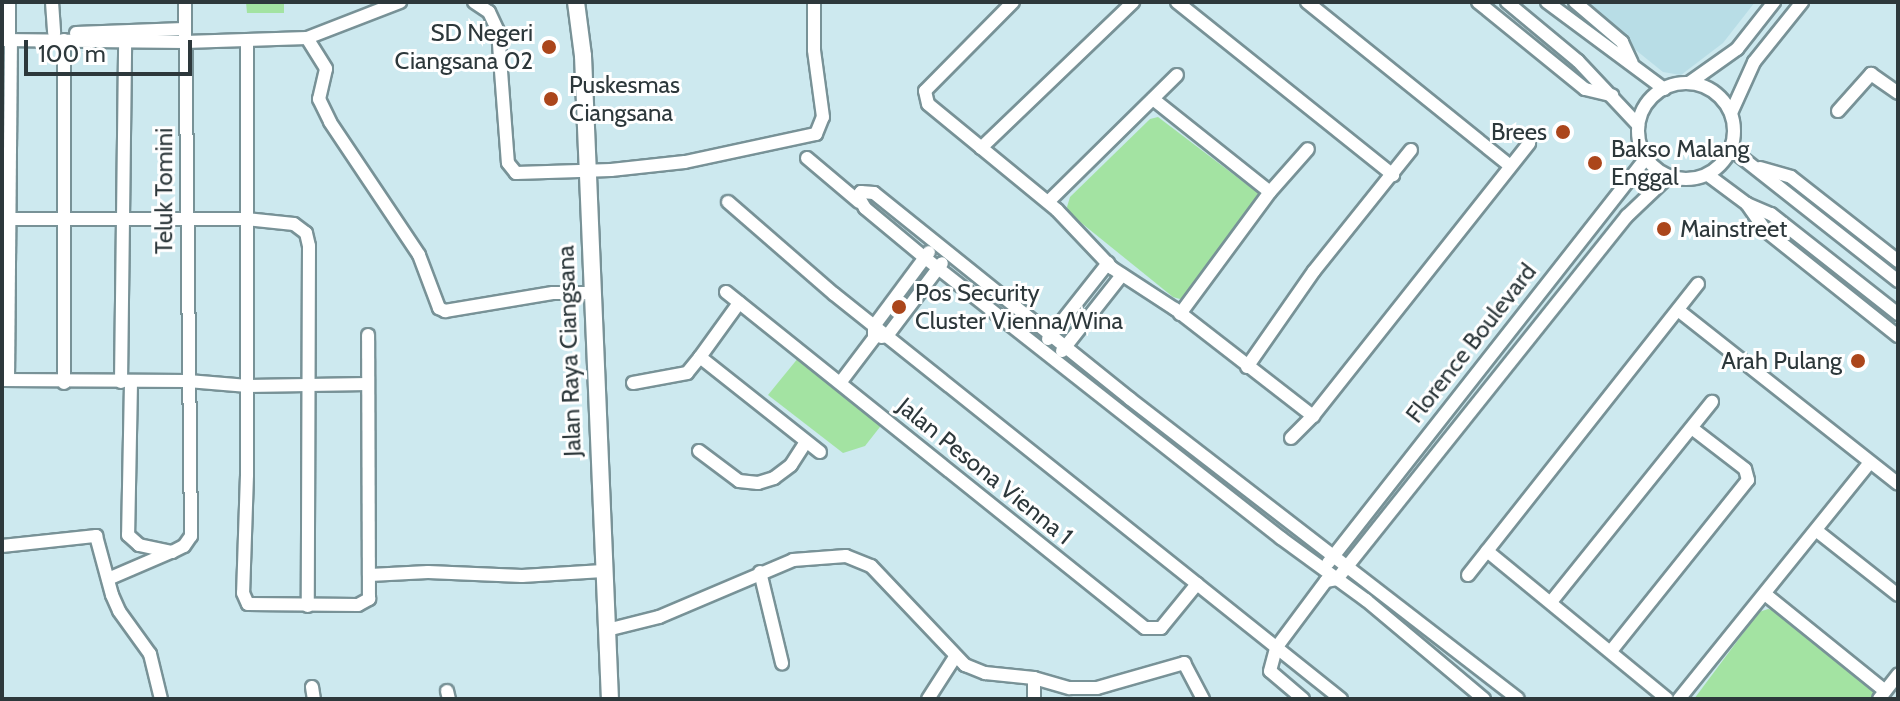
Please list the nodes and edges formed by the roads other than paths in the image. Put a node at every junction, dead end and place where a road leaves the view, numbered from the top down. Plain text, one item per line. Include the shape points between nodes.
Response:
1 (9, 2) edge
2 (52, 2) edge
3 (185, 2) edge
4 (400, 2) edge
5 (474, 2) edge
6 (576, 2) edge
7 (814, 2) edge
8 (1013, 2) edge
9 (1133, 2) edge
10 (1177, 2) edge
11 (1307, 2) edge
12 (1478, 2) edge
13 (1507, 2) edge
14 (1547, 2) edge
15 (1575, 2) edge
16 (1774, 2) edge
17 (1802, 2) edge
18 (185, 36) junction
19 (6, 37) edge
20 (59, 37) junction
21 (307, 38) junction
22 (247, 41) junction
23 (125, 42) junction
24 (1632, 63) junction
25 (1177, 75) dead end
26 (1689, 83) junction
27 (1664, 89) junction
28 (1898, 93) edge
29 (1612, 95) junction
30 (1153, 99) junction
31 (1838, 111) dead end
32 (1731, 113) junction
33 (1638, 125) junction
34 (1529, 143) dead end
35 (981, 148) junction
36 (1308, 149) dead end
37 (1731, 149) junction
38 (1411, 150) dead end
39 (807, 158) dead end
40 (1646, 158) junction
41 (1510, 166) junction
42 (1753, 166) junction
43 (586, 171) junction
44 (1393, 175) junction
45 (1708, 175) junction
46 (1669, 176) junction
47 (1270, 192) junction
48 (728, 202) dead end
49 (859, 202) junction
50 (1048, 202) junction
51 (1747, 204) junction
52 (6, 219) edge
53 (66, 219) junction
54 (122, 219) junction
55 (185, 219) junction
56 (246, 219) junction
57 (935, 244) junction
58 (949, 254) junction
59 (925, 258) junction
60 (1898, 261) edge
61 (1108, 263) junction
62 (939, 268) junction
63 (1122, 275) junction
64 (1898, 281) edge
65 (1698, 284) dead end
66 (726, 292) dead end
67 (590, 293) junction
68 (739, 303) junction
69 (1678, 310) junction
70 (1180, 314) junction
71 (1898, 314) edge
72 (878, 333) junction
73 (368, 335) dead end
74 (1051, 335) junction
75 (1898, 336) edge
76 (1066, 346) junction
77 (1042, 348) junction
78 (700, 357) junction
79 (1057, 358) junction
80 (1247, 367) junction
81 (5, 380) edge
82 (188, 381) junction
83 (64, 383) junction
84 (126, 383) junction
85 (633, 383) dead end
86 (840, 383) junction
87 (308, 384) junction
88 (368, 384) junction
89 (248, 386) junction
90 (1712, 402) dead end
91 (1313, 416) junction
92 (1693, 429) junction
93 (1291, 438) dead end
94 (806, 442) junction
95 (699, 451) dead end
96 (820, 452) dead end
97 (1870, 462) junction
98 (1898, 484) edge
99 (1817, 531) junction
100 (2, 546) edge
101 (1487, 551) junction
102 (172, 552) junction
103 (1333, 557) junction
104 (1346, 567) junction
105 (603, 571) junction
106 (760, 572) junction
107 (370, 575) junction
108 (1468, 575) dead end
109 (1329, 576) junction
110 (108, 579) junction
111 (1197, 584) junction
112 (1765, 594) junction
113 (1898, 595) edge
114 (1551, 602) junction
115 (308, 606) junction
116 (607, 630) junction
117 (1276, 648) junction
118 (1611, 651) junction
119 (955, 657) junction
120 (782, 663) dead end
121 (1898, 675) edge
122 (1034, 678) junction
123 (1882, 695) edge
124 (161, 699) edge
125 (610, 699) edge
126 (928, 699) edge
127 (1034, 699) edge
128 (1203, 699) edge
129 (1303, 699) edge
130 (1341, 699) edge
131 (1484, 699) edge
132 (1518, 699) edge
133 (1667, 699) edge
134 (1679, 699) edge

1 - 19 street
2 - 20 street
3 - 18 street, Teluk Tomini
4 - 21 street
5 - 43 street via 489,12 498,31 511,169
6 - 43 main road, Jalan Raya Ciangsana
7 - 43 street via 823,117 816,134 685,162
8 - 35 street via 925,91 928,104
9 - 35 street
10 - 44 street
11 - 41 street
12 - 29 street via 1585,89
13 - 29 street
14 - 24 street
15 - 24 street via 1622,42
16 - 26 street via 1737,49
17 - 32 street via 1754,62
18 - 20 street
18 - 22 street
18 - 23 street
18 - 55 street, Teluk Tomini
19 - 20 street
19 - 52 street
20 - 23 street
20 - 53 street
21 - 22 street
21 - 67 street via 326,69 319,99 330,122 419,255 439,308
22 - 56 street
23 - 54 street
24 - 27 street
25 - 30 street
26 - 27 street
26 - 32 street via 1714,92
27 - 33 street via 1650,100
28 - 31 street via 1869,75
29 - 33 street
30 - 47 street
30 - 50 street
32 - 37 street
33 - 40 street
34 - 41 street
35 - 50 street
36 - 47 street
37 - 42 street
37 - 45 street
38 - 44 street
39 - 49 street
40 - 46 street
40 - 103 street, Florence Boulevard
41 - 91 street
42 - 60 street via 1791,177
42 - 64 street
43 - 67 main road, Jalan Raya Ciangsana
44 - 80 street via 1314,271
45 - 46 street
45 - 51 street
46 - 104 street, Florence Boulevard via 1627,216
47 - 70 street
48 - 72 street
49 - 57 street via 861,192 874,193
49 - 59 street
50 - 61 street
51 - 71 street via 1771,214
51 - 75 street via 1765,230
52 - 53 street
52 - 81 street
53 - 54 street
53 - 83 street
54 - 55 street
54 - 84 street
55 - 56 street
55 - 82 street, Teluk Tomini
56 - 87 street via 294,224 306,233
56 - 89 street
57 - 58 street
57 - 59 street
58 - 62 street
58 - 74 street
59 - 62 street
59 - 72 street
61 - 63 street
61 - 74 street
62 - 72 street
62 - 77 street
63 - 70 street
63 - 76 street
65 - 69 street
66 - 68 street, Jalan Pesona Vienna 1
67 - 105 main road, Jalan Raya Ciangsana
68 - 78 street
68 - 86 street, Jalan Pesona Vienna 1
69 - 97 street
69 - 101 street
70 - 80 street
72 - 86 street
72 - 111 street
73 - 88 street
74 - 76 street
74 - 77 street
76 - 79 street
76 - 103 street
77 - 79 street
78 - 85 street via 687,373
78 - 94 street
79 - 109 street
80 - 91 street
81 - 83 street
82 - 84 street
82 - 89 street
82 - 102 street, Teluk Tomini via 191,536
83 - 84 street
84 - 102 street via 128,535 139,545
86 - 111 street, Jalan Pesona Vienna 1 via 1145,628 1161,628
87 - 88 street
87 - 89 street
87 - 115 street
88 - 107 street
89 - 115 street via 244,597 253,605
90 - 92 street
91 - 93 street
92 - 114 street
92 - 118 street via 1745,469 1748,480
94 - 95 street via 791,465 758,483 739,481
94 - 96 street
97 - 98 street
97 - 99 street
99 - 112 street
99 - 113 street
100 - 110 street via 96,536
101 - 108 street
101 - 114 street
102 - 110 street
103 - 104 street
103 - 109 street, Florence Boulevard
104 - 109 street, Florence Boulevard
104 - 132 street
105 - 107 street
105 - 116 main road, Jalan Raya Ciangsana
106 - 116 street via 659,617
106 - 119 street via 823,555 846,556 871,566
106 - 120 street
107 - 115 street via 369,599 363,604
109 - 117 street
109 - 131 street
110 - 124 street via 119,611 150,654
111 - 117 street
112 - 123 street
112 - 134 street
114 - 118 street
116 - 125 main road, Jalan Raya Ciangsana
117 - 129 street via 1270,671
117 - 130 street
118 - 133 street
119 - 122 street via 985,673
119 - 126 street
121 - 123 street
122 - 127 street
122 - 128 street via 1070,688 1097,688 1184,663

